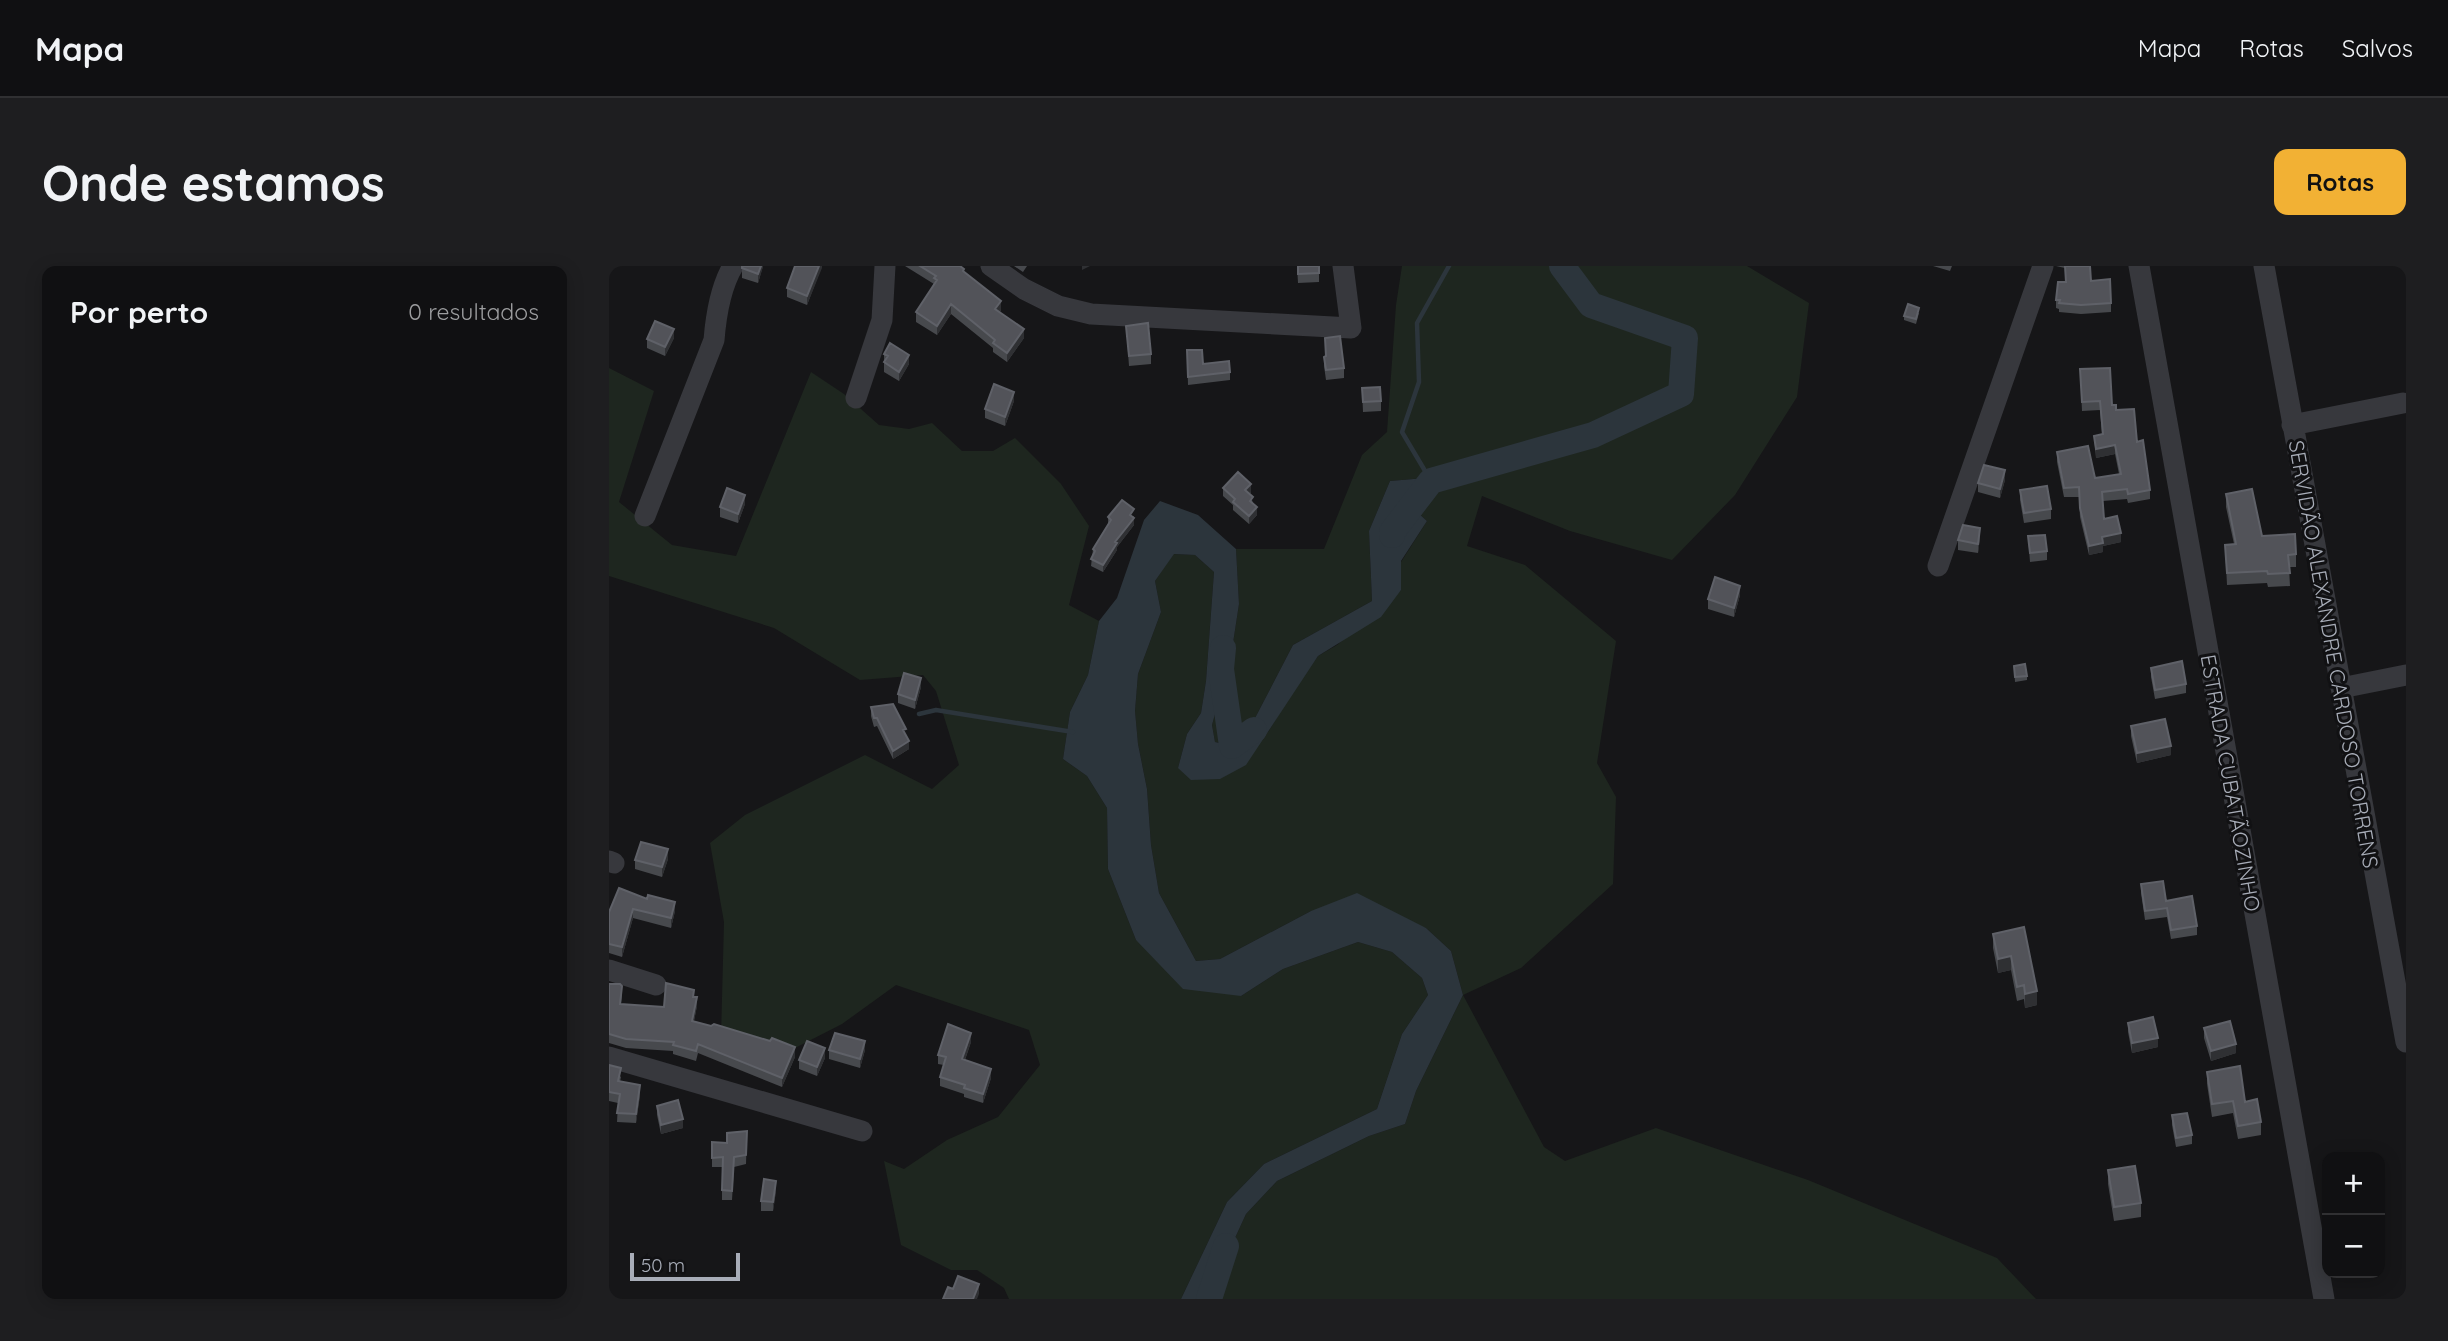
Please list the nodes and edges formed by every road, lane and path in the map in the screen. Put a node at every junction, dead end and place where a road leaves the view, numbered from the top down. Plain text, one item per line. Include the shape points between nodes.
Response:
1 (733, 266) edge
2 (885, 266) edge
3 (991, 266) edge
4 (1343, 266) edge
5 (2043, 266) edge
6 (2139, 266) edge
7 (2264, 266) edge
8 (856, 398) dead end
9 (2403, 403) dead end
10 (2292, 425) junction
11 (645, 516) dead end
12 (1938, 566) dead end
13 (2406, 675) edge
14 (2341, 688) junction
15 (2398, 955) edge
16 (609, 970) edge
17 (656, 985) dead end
18 (2406, 1042) edge
19 (609, 1057) edge
20 (862, 1130) dead end
21 (2324, 1299) edge

1 - 11 street via 716,316 714,340
2 - 8 street via 882,320
3 - 4 street via 1058,306 1091,314 1351,328
5 - 12 street
6 - 21 street, ESTRADA CUBATÃOZINHO
7 - 10 street, SERVIDÃO ALEXANDRE CARDOSO TORRENS
9 - 10 street
10 - 14 street, SERVIDÃO ALEXANDRE CARDOSO TORRENS
13 - 14 street
14 - 15 street, SERVIDÃO ALEXANDRE CARDOSO TORRENS
15 - 18 street, SERVIDÃO ALEXANDRE CARDOSO TORRENS
16 - 17 street
19 - 20 street

